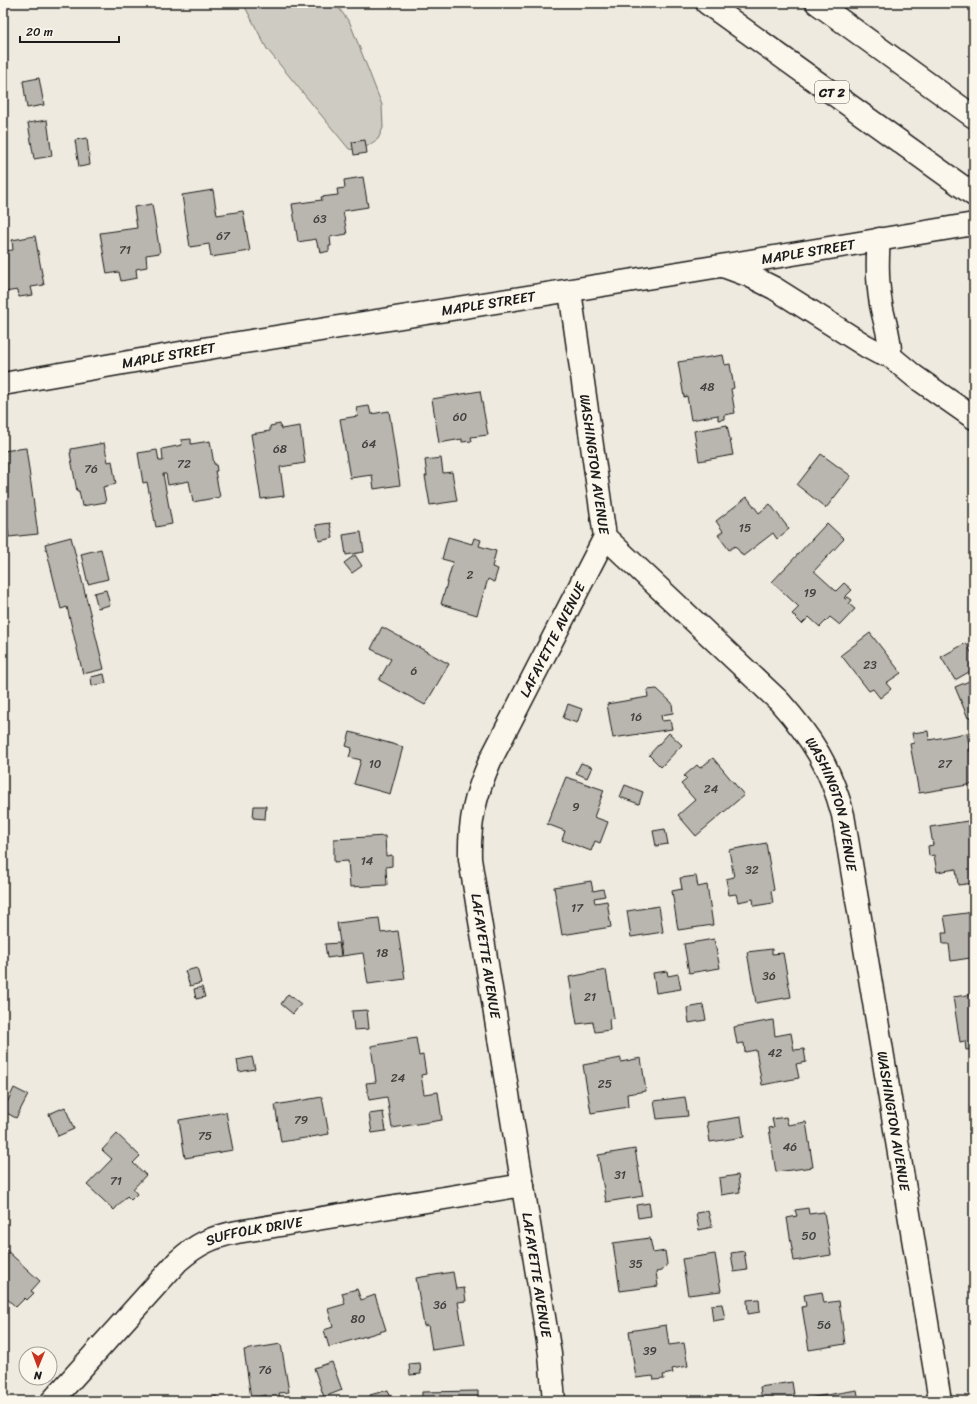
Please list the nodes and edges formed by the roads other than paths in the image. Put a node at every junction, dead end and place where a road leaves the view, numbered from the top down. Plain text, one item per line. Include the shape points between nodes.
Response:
1 (707, 3) edge
2 (817, 3) edge
3 (974, 117) edge
4 (974, 195) edge
5 (974, 224) edge
6 (879, 239) junction
7 (723, 266) junction
8 (570, 290) junction
9 (890, 356) junction
10 (3, 384) edge
11 (974, 418) edge
12 (605, 537) junction
13 (523, 1185) junction
14 (52, 1401) edge
15 (554, 1401) edge
16 (940, 1401) edge

1 - 4 main road, CT 2
2 - 3 main road
5 - 6 main road, MAPLE STREET
6 - 7 main road, MAPLE STREET
6 - 9 main road via 877,283 890,338
7 - 8 main road, MAPLE STREET
7 - 9 main road via 774,288 866,346
8 - 10 main road, MAPLE STREET via 232,344
8 - 12 main road, WASHINGTON AVENUE
9 - 11 main road
12 - 13 main road, LAFAYETTE AVENUE via 490,761 480,785 470,835 470,859
12 - 16 main road, WASHINGTON AVENUE via 779,701 812,741 833,781 843,815
13 - 14 main road, SUFFOLK DRIVE via 237,1232 202,1242 178,1261
13 - 15 main road, LAFAYETTE AVENUE via 550,1354

